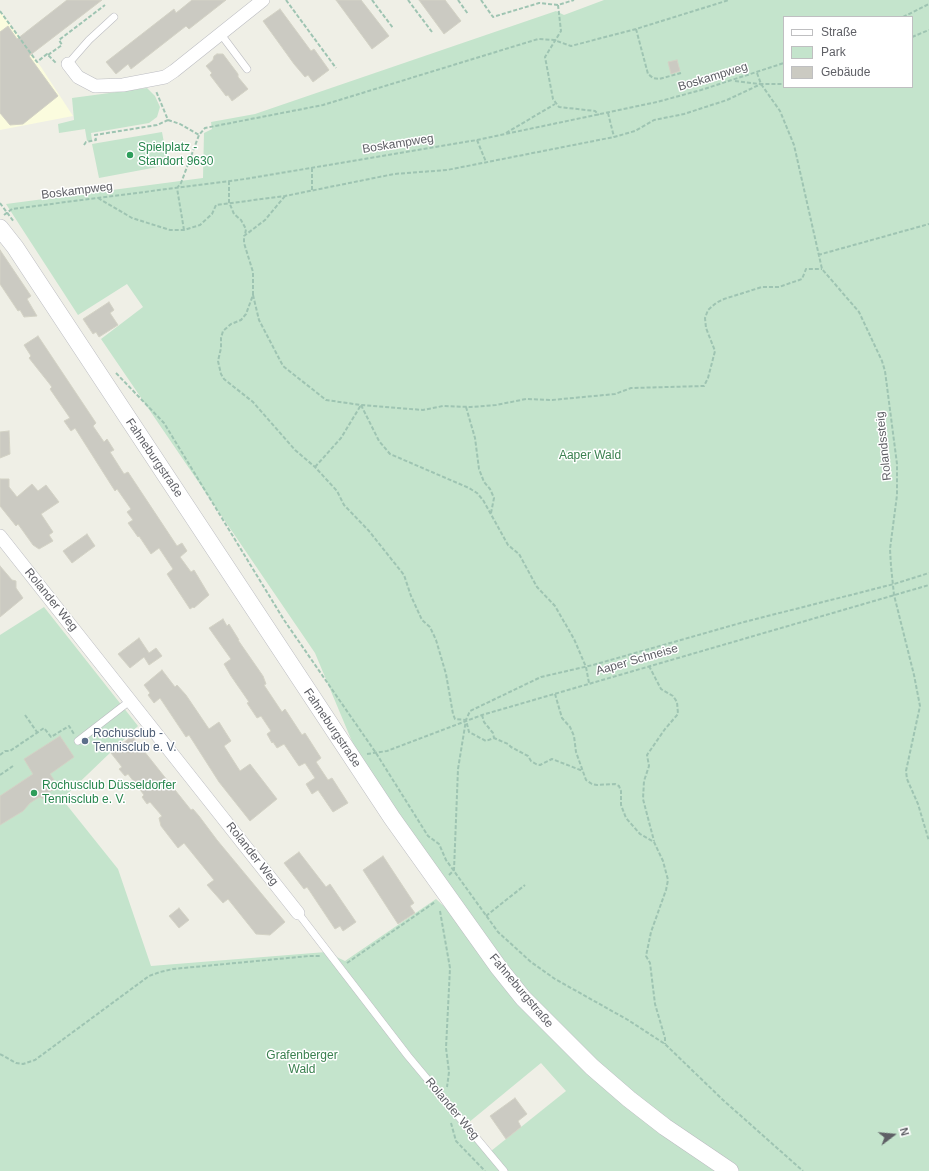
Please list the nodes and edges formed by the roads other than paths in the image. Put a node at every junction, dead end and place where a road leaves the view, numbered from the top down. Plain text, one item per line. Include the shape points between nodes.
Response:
1 (263, 0) edge
2 (114, 17) dead end
3 (220, 33) junction
4 (68, 64) joint
5 (247, 69) dead end
6 (8, 226) edge
7 (0, 536) edge
8 (131, 700) junction
9 (78, 741) road end
10 (298, 913) joint
11 (504, 1171) edge
12 (730, 1171) edge

1 - 3 street
2 - 4 lane
3 - 4 street via 174,71 151,81 95,86 78,77
3 - 5 lane
6 - 12 street, Fahneburgstraße via 15,247 442,897 514,986 561,1037 629,1099
7 - 8 street, Rolander Weg
8 - 9 lane
8 - 10 street, Rolander Weg
10 - 11 lane, Rolander Weg via 408,1056

